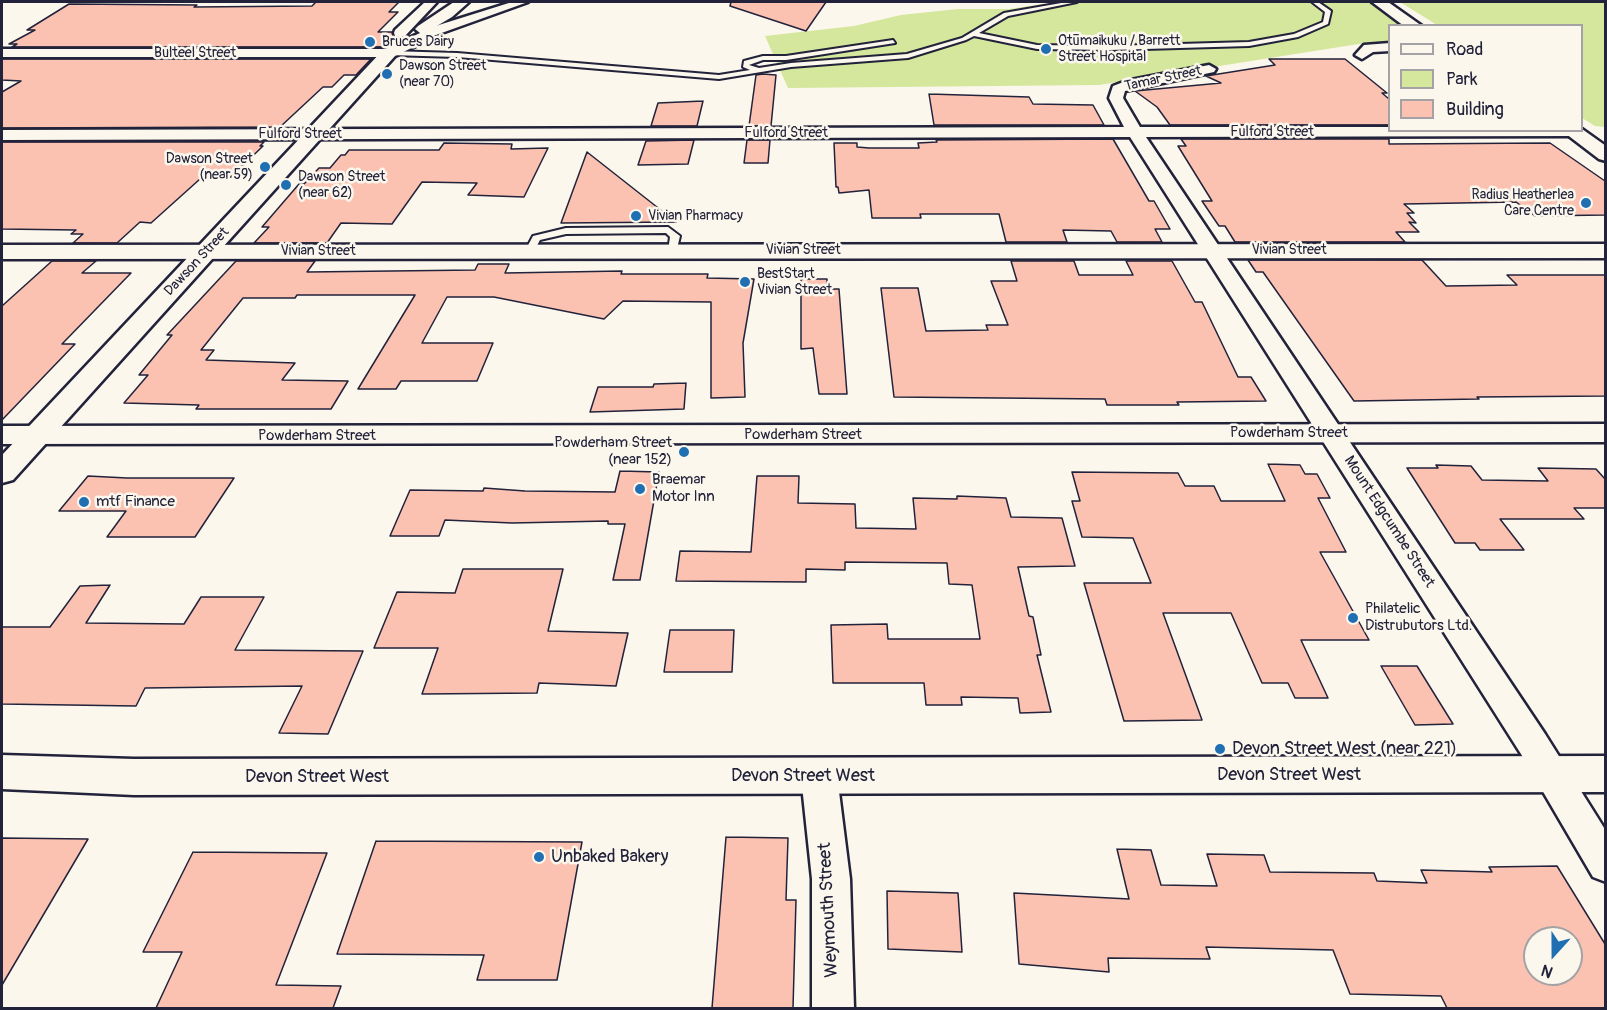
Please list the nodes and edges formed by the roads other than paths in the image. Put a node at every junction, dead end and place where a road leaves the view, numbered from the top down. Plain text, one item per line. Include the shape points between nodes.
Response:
1 (431, 2) edge
2 (462, 2) edge
3 (522, 2) edge
4 (1074, 2) edge
5 (1315, 2) edge
6 (1379, 2) edge
7 (1412, 24) edge
8 (422, 28) junction
9 (974, 34) junction
10 (893, 42) dead end
11 (395, 43) junction
12 (1388, 47) edge
13 (2, 53) edge
14 (1362, 55) dead end
15 (1209, 69) dead end
16 (759, 70) junction
17 (1118, 89) joint
18 (1388, 131) edge
19 (1137, 132) junction
20 (1571, 132) edge
21 (315, 134) junction
22 (2, 135) edge
23 (1605, 155) edge
24 (1213, 250) junction
25 (208, 251) junction
26 (1605, 251) edge
27 (2, 252) edge
28 (1331, 433) junction
29 (1605, 433) edge
30 (2, 435) edge
31 (36, 435) junction
32 (2, 473) edge
33 (2, 772) edge
34 (1550, 774) junction
35 (1605, 774) edge
36 (819, 776) junction
37 (1605, 865) edge
38 (833, 1008) edge

1 - 8 street
2 - 8 main road, Dawson Street
3 - 8 street
4 - 9 lane via 1006,14
5 - 9 lane via 1328,11 1326,22 1296,36 1249,44 1037,47
6 - 7 main road
8 - 11 main road, Dawson Street
9 - 16 lane via 908,56
10 - 16 lane via 746,62 745,66
11 - 13 street, Bulteel Street
11 - 16 lane via 705,77
11 - 21 main road, Dawson Street
12 - 14 street via 1369,48
15 - 17 street, Tamar Street
17 - 19 street, Mount Edgcumbe Street via 1116,98
18 - 19 street, Fulford Street
19 - 21 street, Fulford Street
19 - 24 street, Mount Edgcumbe Street
20 - 23 main road
21 - 22 street, Fulford Street
21 - 25 main road, Dawson Street
24 - 25 main road, Vivian Street
24 - 26 main road, Vivian Street
24 - 28 street, Mount Edgcumbe Street
25 - 27 main road, Vivian Street
25 - 31 main road, Dawson Street
28 - 29 main road, Powderham Street
28 - 31 main road, Powderham Street
28 - 34 street, Mount Edgcumbe Street
30 - 31 main road, Powderham Street
31 - 32 main road, Dawson Street
33 - 36 main road, Devon Street West via 134,777
34 - 35 main road, Devon Street West
34 - 36 main road, Devon Street West
34 - 37 street, Mount Edgcumbe Street
36 - 38 street, Weymouth Street via 831,879

